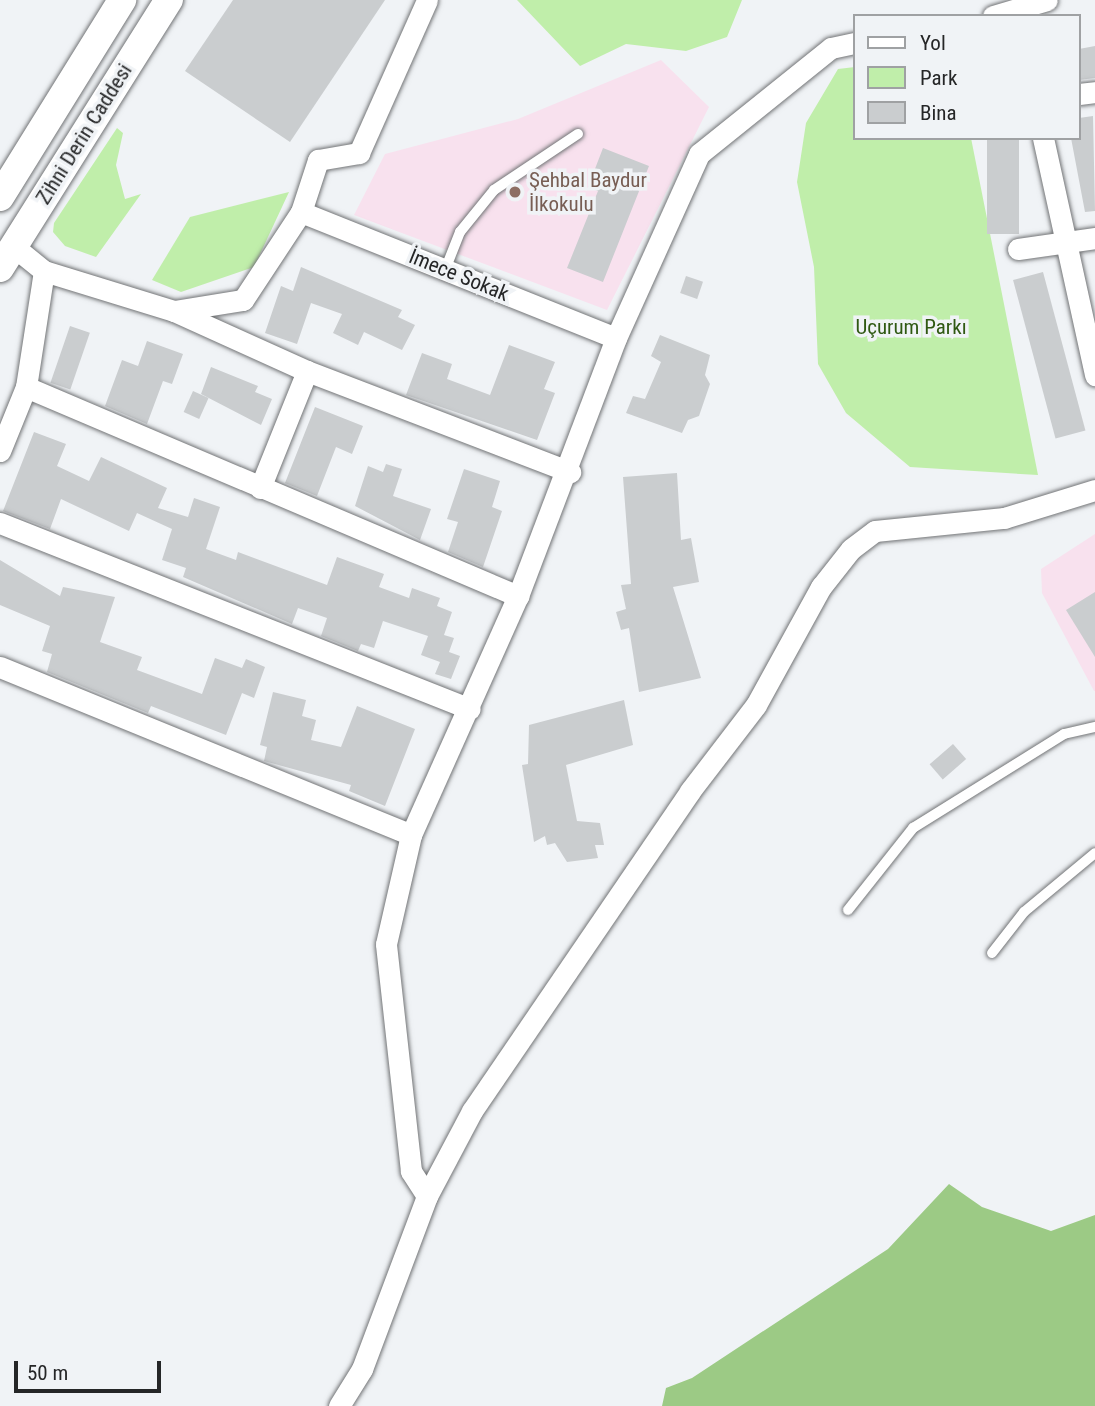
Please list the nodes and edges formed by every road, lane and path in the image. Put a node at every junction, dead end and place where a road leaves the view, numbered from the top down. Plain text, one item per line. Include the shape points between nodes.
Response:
1 (122, 0) edge
2 (169, 0) edge
3 (427, 0) edge
4 (1047, 0) edge
5 (1024, 13) edge
6 (853, 44) edge
7 (578, 134) dead end
8 (1043, 140) edge
9 (0, 197) edge
10 (301, 212) junction
11 (1095, 238) edge
12 (1066, 243) junction
13 (1018, 249) dead end
14 (4, 251) edge
15 (444, 270) junction
16 (44, 271) junction
17 (174, 312) junction
18 (616, 338) junction
19 (307, 371) junction
20 (1095, 372) edge
21 (26, 387) junction
22 (0, 451) edge
23 (570, 472) junction
24 (260, 488) junction
25 (1095, 490) edge
26 (0, 523) edge
27 (518, 596) junction
28 (0, 667) edge
29 (470, 709) junction
30 (1095, 727) edge
31 (411, 835) junction
32 (1095, 853) edge
33 (848, 910) dead end
34 (992, 953) dead end
35 (427, 1196) junction
36 (339, 1406) edge

1 - 9 main road, Zihni Derin Caddesi
2 - 14 main road, Zihni Derin Caddesi
3 - 10 street via 359,153 318,160
4 - 5 street
6 - 18 street via 820,55 699,154
7 - 15 lane via 494,190 460,232
8 - 12 street
10 - 15 street, İmece Sokak
10 - 17 street via 243,300
11 - 12 street
12 - 13 street
12 - 20 street
14 - 16 street
15 - 18 street, İmece Sokak
16 - 17 street
16 - 21 street
17 - 19 street
18 - 23 street
19 - 23 street
19 - 24 street
21 - 22 street
21 - 24 street
23 - 27 street
24 - 27 street
25 - 35 street via 1004,518 875,531 851,549 821,587 756,705 690,791 472,1111
26 - 29 street
27 - 29 street
28 - 31 street
29 - 31 street
30 - 33 lane via 1064,734 913,828
31 - 35 street via 386,944 411,1171
32 - 34 lane via 1024,912
35 - 36 street via 362,1369

